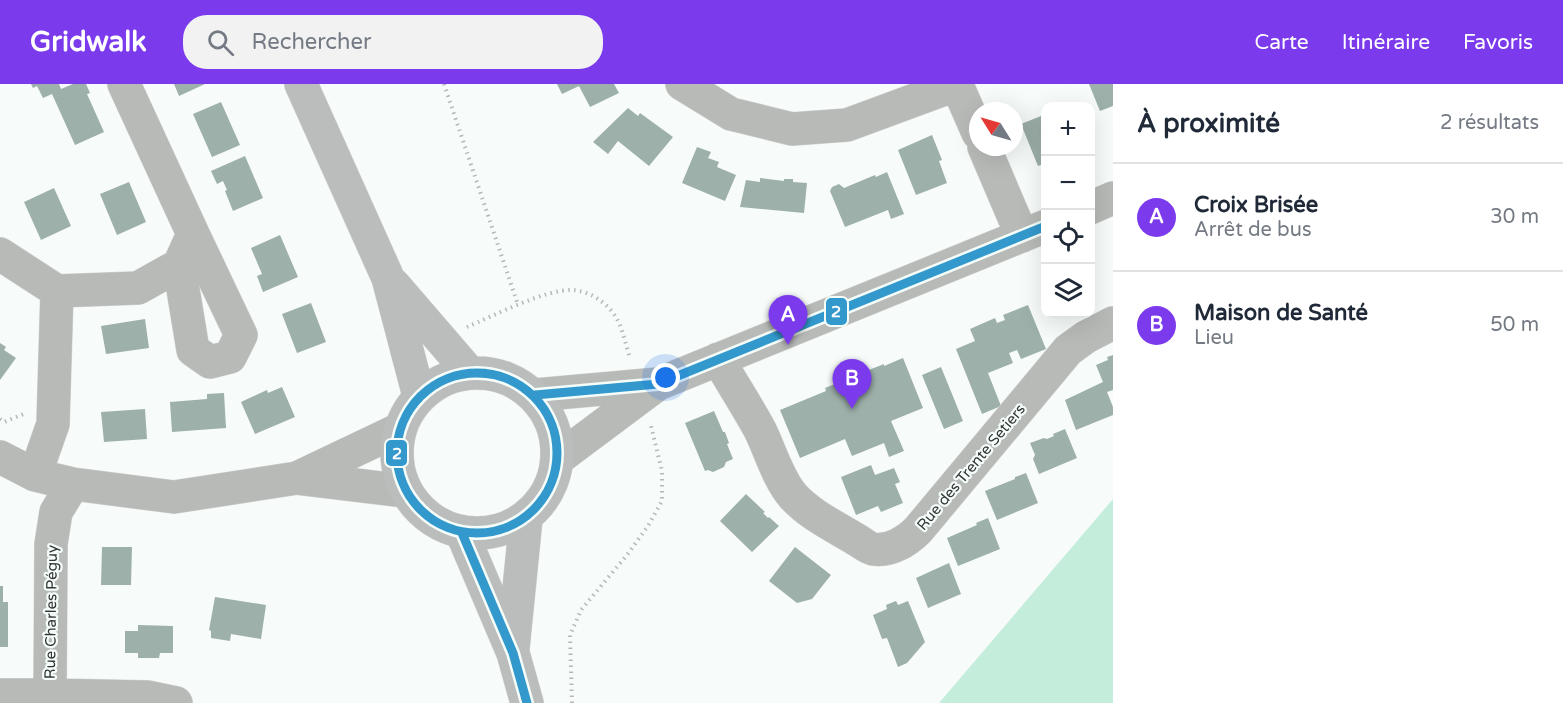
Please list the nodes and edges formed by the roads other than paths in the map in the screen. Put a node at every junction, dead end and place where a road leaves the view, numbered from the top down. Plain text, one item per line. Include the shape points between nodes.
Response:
1 (124, 84) edge
2 (301, 84) edge
3 (682, 84) edge
4 (958, 84) edge
5 (969, 111) edge
6 (989, 156) edge
7 (1113, 198) edge
8 (1095, 206) edge
9 (1034, 231) edge
10 (193, 234) junction
11 (0, 254) edge
12 (179, 265) junction
13 (388, 278) junction
14 (57, 291) junction
15 (1113, 322) edge
16 (718, 359) junction
17 (469, 372) junction
18 (658, 384) junction
19 (534, 395) junction
20 (419, 396) junction
21 (400, 429) junction
22 (0, 457) edge
23 (559, 458) junction
24 (35, 474) junction
25 (297, 478) junction
26 (73, 484) junction
27 (405, 491) junction
28 (526, 519) junction
29 (462, 534) junction
30 (513, 653) junction
31 (0, 695) edge
32 (50, 695) junction
33 (176, 703) edge
34 (527, 703) edge

1 - 10 street
2 - 13 main road
3 - 4 street via 731,114 792,129 847,126
4 - 5 street
6 - 9 street
7 - 8 street
9 - 16 street
10 - 12 street
10 - 12 street via 241,335 230,357 210,362 193,350
11 - 14 street
12 - 14 street via 138,288
13 - 17 main road
13 - 20 main road
14 - 24 street via 53,424
15 - 16 street, Rue des Trente Setiers via 1068,350 918,530 909,539 883,549 872,549 793,495
16 - 18 street
17 - 19 main road via 504,376
17 - 20 main road via 442,380
18 - 19 street
18 - 23 street
19 - 23 main road via 554,424
20 - 21 main road
21 - 25 street
21 - 27 main road via 396,461
22 - 24 street
23 - 28 main road via 549,492
24 - 26 street
25 - 26 street via 174,497
25 - 27 street
26 - 32 street, Rue Charles Péguy via 56,512 51,543
27 - 29 main road via 429,519
28 - 29 main road via 495,533
28 - 30 main road
29 - 30 main road
30 - 34 main road
31 - 32 street, Rue Charles Péguy
32 - 33 street via 147,697

